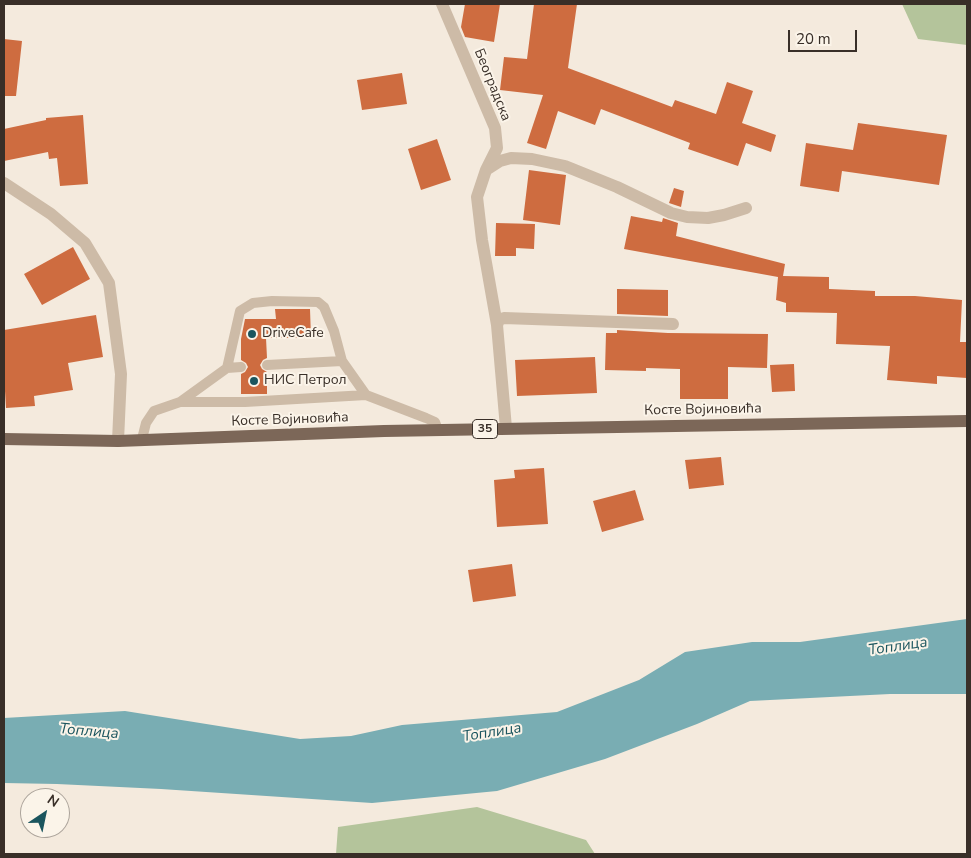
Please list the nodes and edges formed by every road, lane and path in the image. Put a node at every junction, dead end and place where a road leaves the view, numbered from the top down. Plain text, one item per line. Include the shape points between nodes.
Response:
1 (442, 4) edge
2 (486, 170) junction
3 (4, 183) edge
4 (746, 208) dead end
5 (674, 324) dead end
6 (497, 325) junction
7 (342, 361) junction
8 (267, 365) dead end
9 (241, 367) dead end
10 (227, 368) junction
11 (366, 395) junction
12 (180, 402) junction
13 (967, 421) edge
14 (506, 428) junction
15 (438, 430) junction
16 (4, 439) edge
17 (142, 439) junction
18 (118, 441) junction

1 - 2 street, Београдска via 495,128 497,148
2 - 4 street via 511,158 532,159 565,166 687,217 708,218
2 - 6 street, Београдска via 477,197
3 - 18 street via 51,214 85,243 109,284 121,374
5 - 6 street via 504,318
6 - 14 street, Београдска
7 - 8 lane
7 - 10 lane via 324,306 318,302 272,301 252,304 240,312
7 - 11 lane
9 - 10 lane
10 - 12 lane
11 - 12 lane, Косте Војиновића
11 - 15 lane, Косте Војиновића via 435,422
12 - 17 lane, Косте Војиновића via 154,411 146,423
13 - 14 main road, Косте Војиновића / 35
14 - 15 main road, Косте Војиновића / 35
15 - 17 main road, Косте Војиновића / 35
16 - 18 main road, Косте Војиновића / 35
17 - 18 main road, Косте Војиновића / 35

